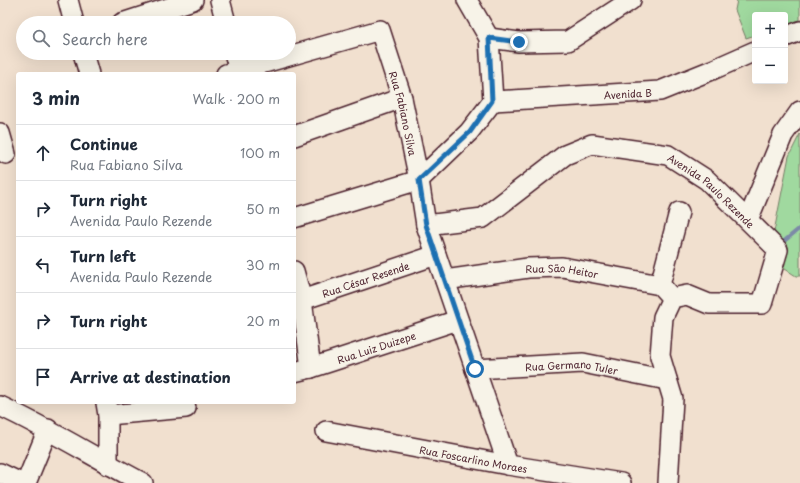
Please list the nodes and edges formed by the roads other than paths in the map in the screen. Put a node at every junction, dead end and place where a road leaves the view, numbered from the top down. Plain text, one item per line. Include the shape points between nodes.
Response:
1 (68, 0) edge
2 (193, 0) edge
3 (220, 0) edge
4 (467, 0) edge
5 (630, 0) edge
6 (72, 16) edge
7 (144, 16) edge
8 (224, 16) edge
9 (800, 31) edge
10 (788, 37) edge
11 (489, 38) junction
12 (296, 52) edge
13 (752, 52) edge
14 (85, 60) edge
15 (266, 60) edge
16 (235, 68) edge
17 (88, 72) edge
18 (402, 98) junction
19 (492, 101) junction
20 (800, 111) edge
21 (0, 133) edge
22 (296, 135) edge
23 (8, 153) edge
24 (419, 180) junction
25 (679, 212) dead end
26 (296, 217) edge
27 (748, 220) junction
28 (426, 225) junction
29 (436, 255) junction
30 (445, 280) junction
31 (296, 286) edge
32 (666, 292) junction
33 (298, 301) edge
34 (458, 320) junction
35 (475, 369) junction
36 (302, 370) edge
37 (667, 380) junction
38 (0, 406) edge
39 (107, 408) edge
40 (187, 409) edge
41 (48, 429) junction
42 (326, 431) dead end
43 (108, 464) junction
44 (508, 465) junction
45 (0, 473) edge
46 (21, 483) edge
47 (26, 483) edge
48 (144, 483) edge
49 (621, 483) edge
50 (668, 483) edge

1 - 6 street
2 - 7 street
3 - 8 street
4 - 11 street
5 - 11 street via 568,41 519,42
9 - 10 street
11 - 19 street
12 - 18 street, Rua Fabiano Silva via 380,30
13 - 19 street, Avenida B via 660,91
14 - 17 street
15 - 16 street, Rua Fabiano Silva
18 - 22 street
18 - 24 street, Rua Fabiano Silva
19 - 24 street via 470,132
20 - 27 street via 783,135
21 - 23 street
24 - 26 street
24 - 28 street, Rua Fabiano Silva
25 - 32 street
27 - 28 street, Avenida Paulo Rezende via 706,180 668,155 592,144 565,155 483,218
27 - 32 street, Avenida Paulo Rezende via 778,250 762,304 709,304 686,295
28 - 29 street, Rua Fabiano Silva
29 - 30 street, Rua Fabiano Silva
29 - 33 street, Rua César Resende
30 - 32 street, Rua São Heitor via 528,268 562,267
30 - 34 street, Rua Fabiano Silva
31 - 33 street
32 - 37 street via 660,356
33 - 36 street
34 - 35 street, Rua Fabiano Silva
34 - 36 street, Rua Luiz Duizepe
35 - 37 street, Rua Germano Tuler via 583,363
35 - 44 street, Rua Fabiano Silva
37 - 50 street via 673,399
38 - 41 street
39 - 40 street
39 - 43 street
41 - 43 street
41 - 47 street
42 - 44 street, Rua Foscarlino Moraes
43 - 48 street
44 - 49 street, Rua Foscarlino Moraes
45 - 46 street

